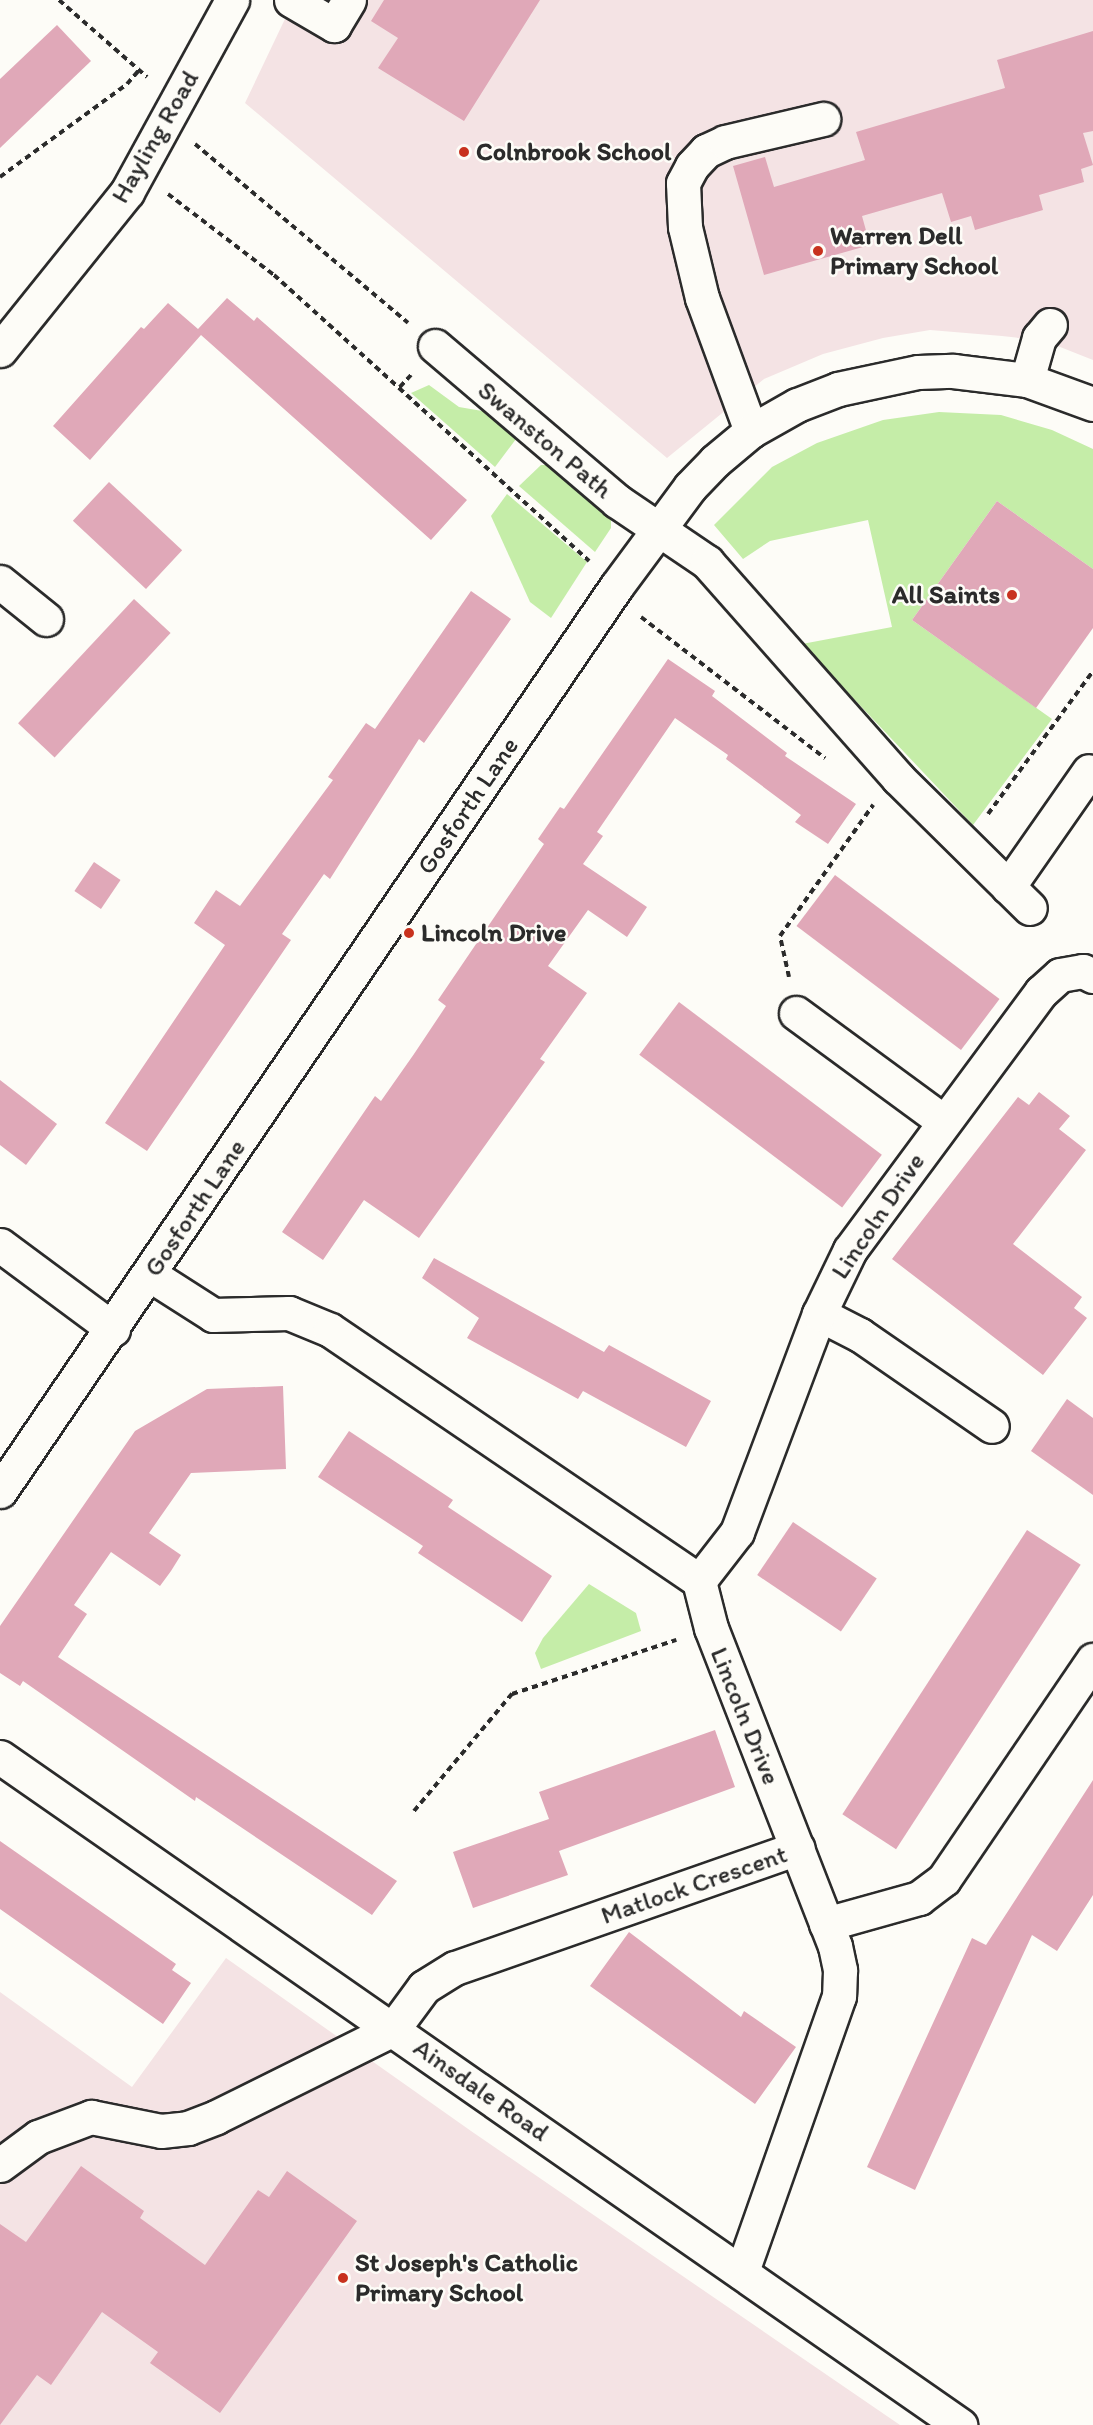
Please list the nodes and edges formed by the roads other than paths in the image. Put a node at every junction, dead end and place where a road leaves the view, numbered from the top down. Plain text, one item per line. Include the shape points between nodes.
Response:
1 (232, 0) edge
2 (291, 0) edge
3 (349, 0) edge
4 (823, 119) dead end
5 (1050, 325) dead end
6 (435, 346) road end
7 (0, 350) edge
8 (1027, 380) junction
9 (1093, 404) edge
10 (751, 432) junction
11 (660, 527) junction
12 (0, 582) edge
13 (45, 619) dead end
14 (1089, 771) dead end
15 (1093, 976) edge
16 (796, 1013) road end
17 (943, 1121) junction
18 (0, 1245) edge
19 (150, 1274) junction
20 (819, 1314) junction
21 (113, 1329) junction
22 (992, 1426) dead end
23 (0, 1491) edge
24 (699, 1581) junction
25 (1093, 1660) edge
26 (0, 1757) edge
27 (798, 1848) junction
28 (826, 1924) junction
29 (393, 2029) junction
30 (0, 2165) edge
31 (742, 2272) junction
32 (955, 2424) edge

1 - 7 street, Hayling Road via 127,192
2 - 3 street via 334,25
4 - 10 street via 725,142 706,151 683,183 684,219 702,298
5 - 8 street via 1039,338
6 - 11 street, Swanston Path via 616,501
8 - 9 street, Gosforth Lane
8 - 10 street, Gosforth Lane via 953,371 918,372 838,389 797,405
10 - 11 street, Gosforth Lane via 715,461
11 - 14 street, Swanston Path via 707,562 898,778 1019,898
11 - 19 street, Gosforth Lane
12 - 13 street
15 - 17 street, Lincoln Drive via 1083,971 1060,975 1046,988
16 - 17 street
17 - 20 street, Lincoln Drive via 850,1250
18 - 21 street
19 - 21 street, Gosforth Lane
19 - 24 street via 205,1313 289,1313 330,1330
20 - 22 street via 860,1335
20 - 24 street, Lincoln Drive via 737,1532
21 - 23 street, Gosforth Lane
24 - 27 street, Lincoln Drive via 711,1628
25 - 28 street via 944,1879 919,1898
26 - 29 street, Ainsdale Road
27 - 28 street, Matlock Crescent
27 - 29 street, Matlock Crescent via 455,1968 424,1987
28 - 31 street, Matlock Crescent via 840,1970 839,1996
29 - 30 street via 188,2128 161,2132 91,2117 38,2137
29 - 31 street, Ainsdale Road
31 - 32 street, Ainsdale Road

